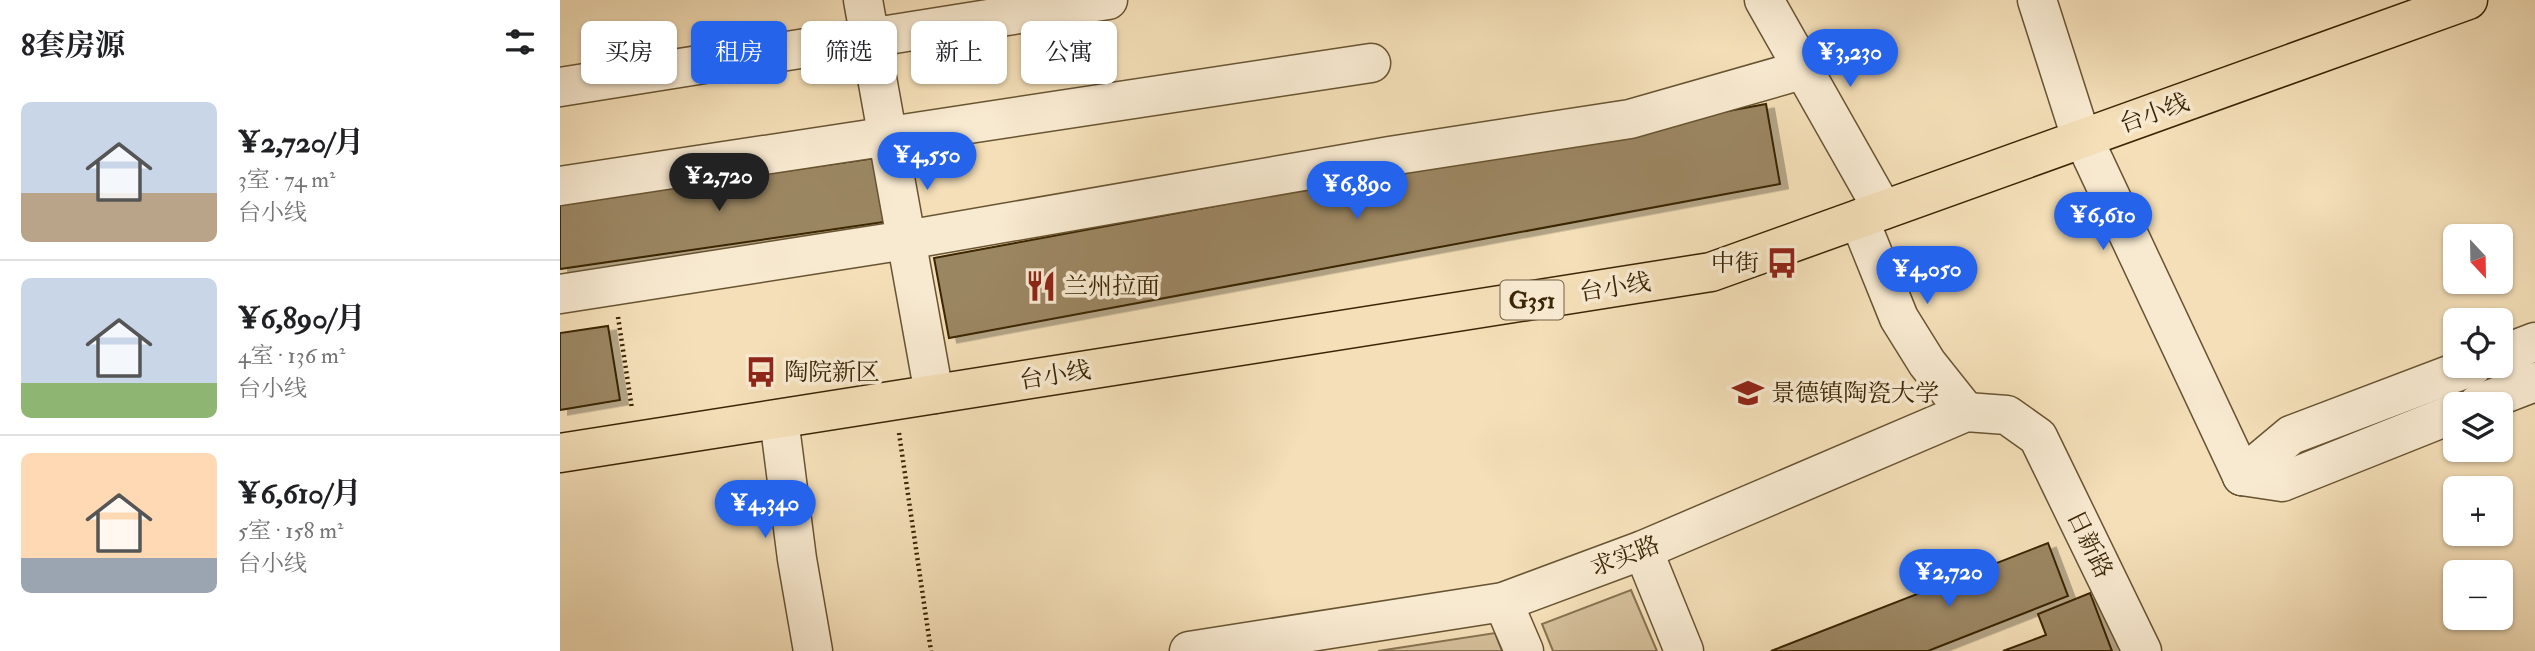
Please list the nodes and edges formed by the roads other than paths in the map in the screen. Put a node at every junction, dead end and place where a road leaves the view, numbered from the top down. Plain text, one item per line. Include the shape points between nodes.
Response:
1 (863, 0) edge
2 (1108, 0) edge
3 (1764, 0) edge
4 (2037, 0) edge
5 (2468, 0) edge
6 (867, 21) edge
7 (897, 34) edge
8 (801, 49) edge
9 (1371, 63) dead end
10 (1805, 69) junction
11 (878, 84) edge
12 (560, 87) edge
13 (887, 138) junction
14 (2082, 138) junction
15 (560, 186) edge
16 (1871, 214) junction
17 (906, 240) junction
18 (560, 293) edge
19 (2535, 342) edge
20 (2513, 350) edge
21 (2443, 377) edge
22 (2535, 382) edge
23 (2510, 392) edge
24 (934, 394) junction
25 (1966, 412) junction
26 (779, 419) junction
27 (2443, 419) edge
28 (2038, 437) joint
29 (560, 453) edge
30 (2242, 476) junction
31 (1643, 550) junction
32 (1503, 602) junction
33 (814, 651) edge
34 (1189, 651) edge
35 (1524, 651) edge
36 (1684, 651) edge
37 (2142, 651) edge

1 - 6 street
2 - 7 street
3 - 10 street
4 - 14 street
5 - 14 highway, 台小线 / G351
8 - 12 street
9 - 13 street
10 - 16 street
10 - 17 street via 1630,119
11 - 13 street
13 - 15 street
13 - 17 street
14 - 16 highway, 台小线 / G351
14 - 30 street
16 - 24 highway, 台小线 / G351 via 1711,272
16 - 25 street via 1899,318
17 - 18 street
17 - 24 street
19 - 20 street
21 - 30 street via 2291,435
22 - 23 street
24 - 26 highway, 台小线 / G351
25 - 28 street, 求实路 via 2007,415
25 - 31 street, 求实路
26 - 29 highway, 台小线 / G351
26 - 33 street
27 - 30 street via 2282,482
28 - 37 street, 日新路
31 - 32 street, 求实路
31 - 36 street
32 - 34 street, 求实路
32 - 35 street

